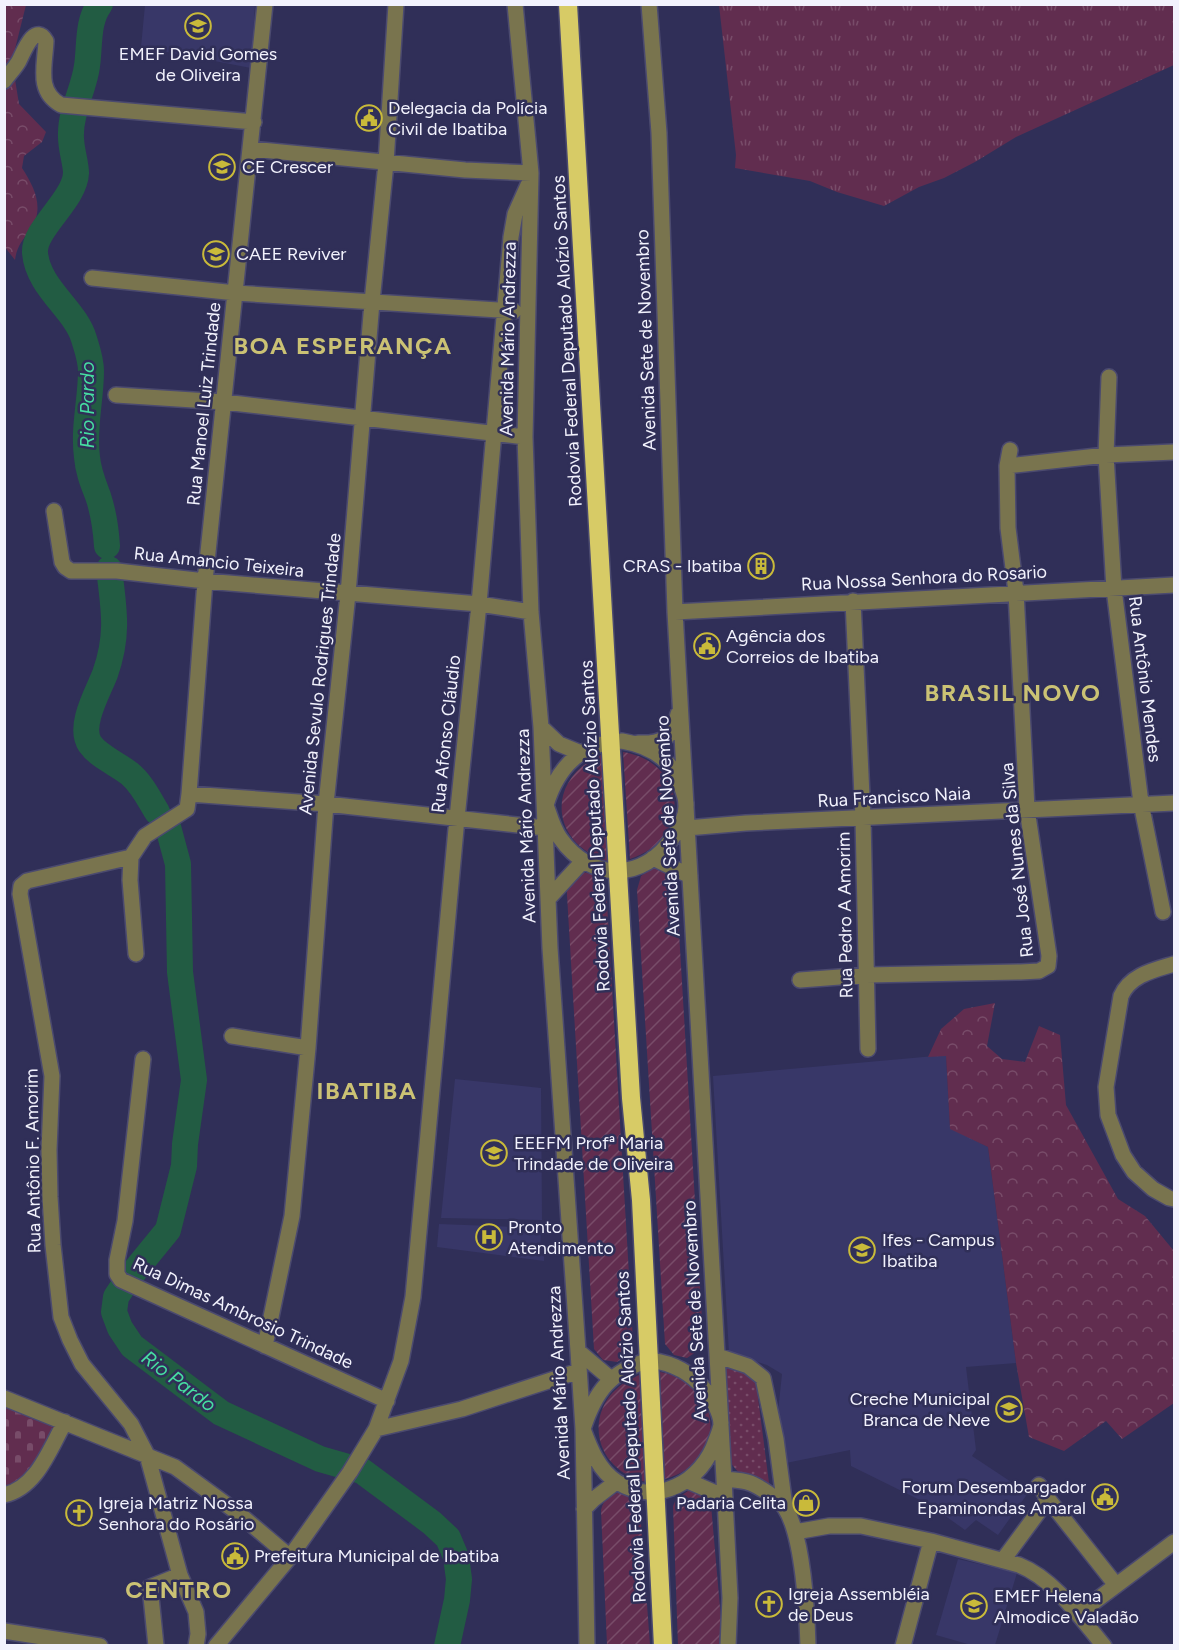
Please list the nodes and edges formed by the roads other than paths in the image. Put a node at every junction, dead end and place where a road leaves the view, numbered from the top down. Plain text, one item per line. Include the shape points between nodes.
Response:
1 (265, 4) edge
2 (396, 4) edge
3 (515, 4) edge
4 (568, 4) edge
5 (649, 4) edge
6 (4, 81) edge
7 (254, 122) junction
8 (251, 149) junction
9 (386, 163) junction
10 (531, 176) junction
11 (92, 278) dead end
12 (236, 293) junction
13 (372, 302) junction
14 (505, 311) junction
15 (527, 312) junction
16 (1109, 377) dead end
17 (116, 395) dead end
18 (224, 402) junction
19 (363, 417) junction
20 (494, 432) junction
21 (525, 437) junction
22 (1010, 450) dead end
23 (1174, 452) edge
24 (1106, 455) junction
25 (1007, 466) junction
26 (54, 511) dead end
27 (205, 581) junction
28 (1174, 585) edge
29 (1114, 589) junction
30 (1016, 592) junction
31 (348, 594) junction
32 (853, 601) junction
33 (479, 604) junction
34 (531, 612) junction
35 (675, 612) junction
36 (680, 702) junction
37 (542, 726) junction
38 (610, 742) junction
39 (634, 743) junction
40 (580, 753) junction
41 (1141, 803) junction
42 (1174, 803) edge
43 (326, 804) junction
44 (686, 804) junction
45 (546, 805) junction
46 (1027, 809) junction
47 (180, 810) junction
48 (457, 818) junction
49 (863, 818) junction
50 (545, 828) junction
51 (687, 828) junction
52 (132, 857) junction
53 (653, 858) junction
54 (583, 861) junction
55 (618, 872) junction
56 (690, 876) junction
57 (549, 898) junction
58 (1163, 912) dead end
59 (136, 954) dead end
60 (1174, 964) edge
61 (866, 975) junction
62 (800, 980) dead end
63 (232, 1036) dead end
64 (308, 1048) junction
65 (868, 1049) dead end
66 (143, 1059) dead end
67 (1174, 1199) edge
68 (266, 1346) junction
69 (578, 1351) junction
70 (718, 1356) junction
71 (650, 1360) junction
72 (579, 1371) junction
73 (611, 1379) junction
74 (4, 1398) edge
75 (387, 1401) junction
76 (65, 1422) junction
77 (721, 1422) junction
78 (376, 1429) junction
79 (583, 1429) junction
80 (147, 1455) junction
81 (724, 1479) junction
82 (688, 1481) junction
83 (616, 1482) junction
84 (1039, 1485) dead end
85 (709, 1490) junction
86 (656, 1492) junction
87 (4, 1494) edge
88 (725, 1497) junction
89 (1048, 1499) junction
90 (785, 1507) junction
91 (584, 1509) junction
92 (795, 1532) junction
93 (931, 1540) junction
94 (1174, 1542) edge
95 (290, 1557) junction
96 (1004, 1560) junction
97 (180, 1575) junction
98 (1116, 1585) junction
99 (1078, 1614) junction
100 (4, 1631) edge
101 (64, 1642) edge
102 (100, 1646) edge
103 (156, 1646) edge
104 (196, 1646) edge
105 (216, 1646) edge
106 (587, 1646) edge
107 (663, 1646) edge
108 (728, 1646) edge
109 (808, 1646) edge
110 (903, 1646) edge
111 (1104, 1646) edge

1 - 7 street, Rua Manoel Luiz Trindade
2 - 9 street, Avenida Sevulo Rodrigues Trindade
3 - 10 street, Avenida Mário Andrezza
4 - 38 highway, Rodovia Federal Deputado Aloízio Santos
5 - 35 street, Avenida Sete de Novembro via 659,133
6 - 7 street via 29,41 38,34 46,42 45,89 50,99 61,105
7 - 8 street, Rua Manoel Luiz Trindade
8 - 9 street
8 - 12 street, Rua Manoel Luiz Trindade
9 - 10 street
9 - 13 street, Avenida Sevulo Rodrigues Trindade
10 - 14 street, Rua Afonso Cláudio via 515,213
10 - 15 street, Avenida Mário Andrezza
11 - 12 street
12 - 13 street
12 - 18 street, Rua Manoel Luiz Trindade
13 - 14 street
13 - 19 street, Avenida Sevulo Rodrigues Trindade
14 - 15 street
14 - 20 street, Rua Afonso Cláudio
15 - 21 street, Avenida Mário Andrezza
16 - 24 street, Rua Antônio Mendes
17 - 18 street
18 - 19 street
18 - 27 street, Rua Manoel Luiz Trindade
19 - 20 street
19 - 31 street, Avenida Sevulo Rodrigues Trindade
20 - 21 street
20 - 33 street, Rua Afonso Cláudio
21 - 34 street, Avenida Mário Andrezza
22 - 25 street, Rua José Nunes da Silva
23 - 24 street
24 - 25 street
24 - 29 street, Rua Antônio Mendes
25 - 30 street, Rua José Nunes da Silva via 1008,528
26 - 27 street, Rua Amancio Teixeira via 62,562 71,571 112,571
27 - 31 street, Rua Amancio Teixeira
27 - 47 street, Rua Manoel Luiz Trindade
28 - 29 street, Rua Nossa Senhora do Rosario
29 - 30 street, Rua Nossa Senhora do Rosario
29 - 41 street, Rua Antônio Mendes
30 - 32 street, Rua Nossa Senhora do Rosario
30 - 46 street, Rua José Nunes da Silva
31 - 33 street, Rua Amancio Teixeira
31 - 43 street, Avenida Sevulo Rodrigues Trindade
32 - 35 street, Rua Nossa Senhora do Rosario
32 - 49 street, Rua Pedro A Amorim
33 - 34 street, Rua Amancio Teixeira
33 - 48 street, Rua Afonso Cláudio
34 - 37 street, Avenida Mário Andrezza
35 - 36 street, Avenida Sete de Novembro
36 - 39 street via 671,734 662,741
36 - 44 street, Avenida Sete de Novembro
37 - 40 street via 559,744
37 - 45 street, Avenida Mário Andrezza
38 - 39 street
38 - 40 street
38 - 55 highway, Rodovia Federal Deputado Aloízio Santos
39 - 44 street via 664,759 682,787
40 - 45 street via 559,776
41 - 42 street, Rua Francisco Naia
41 - 46 street, Rua Francisco Naia
41 - 58 street, Rua Antônio Mendes
43 - 47 street
43 - 48 street
43 - 64 street, Avenida Sevulo Rodrigues Trindade
44 - 51 street, Avenida Sete de Novembro
44 - 53 street via 675,834
45 - 50 street, Avenida Mário Andrezza
45 - 54 street via 559,837
46 - 49 street, Rua Francisco Naia
46 - 61 street, Rua José Nunes da Silva via 1050,956 1048,966 1039,971
47 - 52 street via 145,836
48 - 50 street
48 - 75 street, Rua Afonso Cláudio via 413,1297 401,1361
49 - 51 street, Rua Francisco Naia
49 - 61 street, Rua Pedro A Amorim
50 - 57 street, Avenida Mário Andrezza
51 - 56 street, Avenida Sete de Novembro
52 - 59 street
52 - 80 street, Rua Antônio F. Amorim via 27,881 20,894 52,1076 50,1197 61,1317 82,1364 131,1424
53 - 55 street
53 - 56 street
54 - 55 street
54 - 57 street
55 - 71 highway, Rodovia Federal Deputado Aloízio Santos
56 - 70 street, Avenida Sete de Novembro
57 - 69 street, Avenida Mário Andrezza
60 - 67 street via 1144,974 1125,988 1106,1087 1108,1116 1123,1155 1153,1189
61 - 62 street
61 - 65 street, Rua Pedro A Amorim
63 - 64 street
64 - 68 street, Avenida Sevulo Rodrigues Trindade via 292,1216
66 - 68 street, Rua Dimas Ambrosio Trindade via 117,1274 121,1280
68 - 75 street, Rua Dimas Ambrosio Trindade
69 - 72 street, Avenida Mário Andrezza
69 - 73 street
70 - 77 street, Avenida Sete de Novembro
70 - 90 street via 748,1366 763,1378
71 - 73 street
71 - 77 street via 674,1366 692,1377 708,1392
71 - 86 highway, Rodovia Federal Deputado Aloízio Santos
72 - 78 street via 462,1409
72 - 79 street, Avenida Mário Andrezza
73 - 79 street via 595,1397
74 - 76 street
75 - 78 street, Rua Afonso Cláudio
76 - 80 street
76 - 87 street via 29,1481
77 - 81 street, Avenida Sete de Novembro
77 - 82 street via 714,1448
78 - 95 street, Rua Afonso Cláudio
79 - 83 street via 598,1463
79 - 91 street, Avenida Mário Andrezza
80 - 95 street via 198,1483
80 - 97 street, Rua Antônio F. Amorim
81 - 85 street
81 - 88 street, Avenida Sete de Novembro
81 - 90 street via 748,1482
82 - 85 street
82 - 86 street
83 - 86 street
83 - 91 street
84 - 89 street
85 - 88 street
86 - 107 highway, Rodovia Federal Deputado Aloízio Santos
88 - 108 street, Avenida Sete de Novembro
89 - 96 street
89 - 98 street
90 - 92 street
91 - 106 street, Avenida Mário Andrezza
92 - 93 street via 845,1525
92 - 109 street via 807,1608
93 - 96 street
93 - 110 street
94 - 98 street
95 - 105 street, Rua Afonso Cláudio
96 - 99 street via 1031,1570
97 - 103 street via 150,1587
97 - 104 street, Rua Antônio F. Amorim via 196,1612
98 - 99 street
99 - 111 street
100 - 101 street
101 - 102 street

